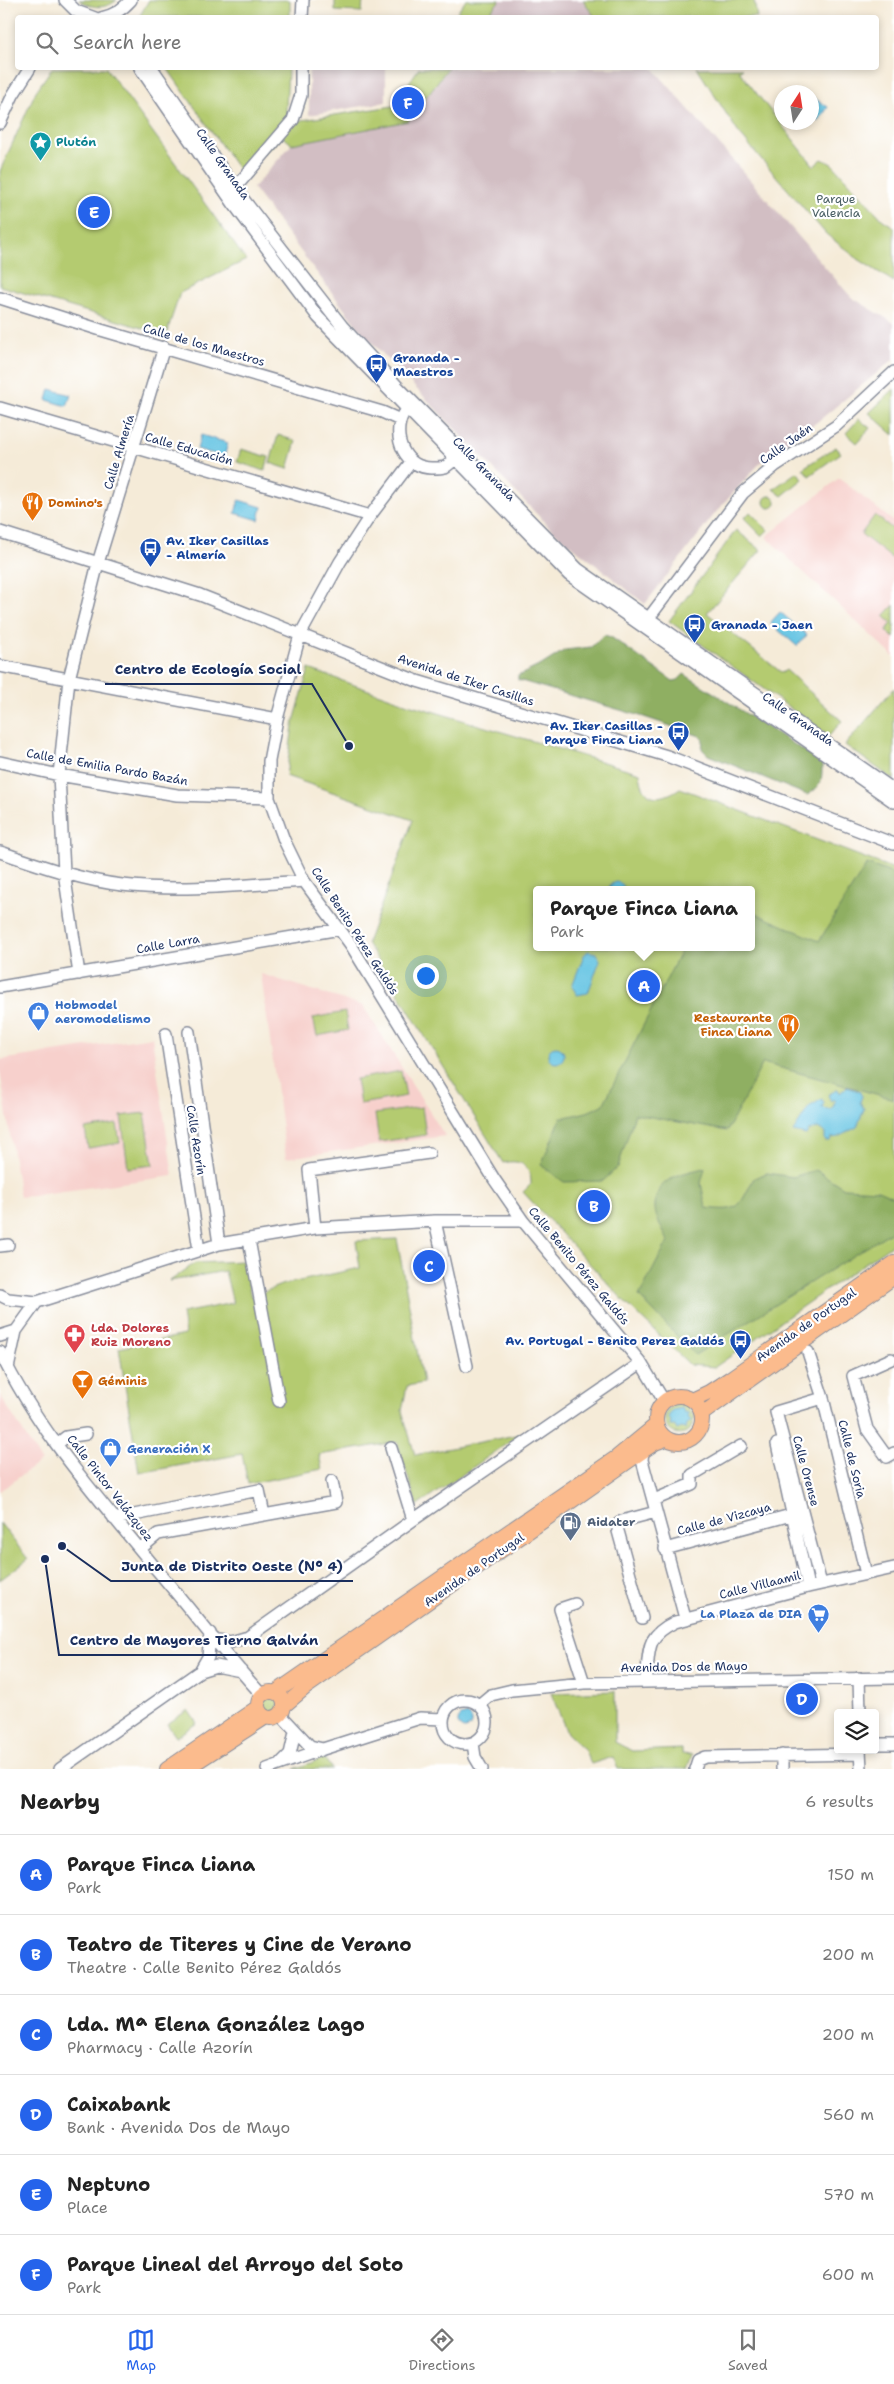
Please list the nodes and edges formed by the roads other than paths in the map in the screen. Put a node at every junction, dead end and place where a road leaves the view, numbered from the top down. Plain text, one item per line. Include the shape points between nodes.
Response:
1 (303, 0) edge
2 (69, 4) edge
3 (127, 9) edge
4 (85, 15) edge
5 (112, 15) edge
6 (302, 15) edge
7 (29, 70) edge
8 (141, 70) edge
9 (153, 70) edge
10 (301, 70) edge
11 (0, 123) edge
12 (235, 188) junction
13 (0, 298) edge
14 (164, 347) junction
15 (894, 372) edge
16 (0, 408) edge
17 (406, 408) junction
18 (400, 420) junction
19 (134, 448) junction
20 (459, 456) junction
21 (411, 462) junction
22 (370, 516) junction
23 (0, 532) edge
24 (98, 564) junction
25 (648, 619) junction
26 (300, 635) junction
27 (0, 666) edge
28 (69, 679) junction
29 (278, 720) junction
30 (0, 762) edge
31 (59, 775) junction
32 (894, 790) edge
33 (269, 798) junction
34 (894, 802) edge
35 (894, 844) edge
36 (0, 852) edge
37 (64, 872) junction
38 (304, 881) junction
39 (340, 929) junction
40 (79, 974) junction
41 (0, 987) edge
42 (189, 1032) dead end
43 (166, 1034) dead end
44 (429, 1153) dead end
45 (435, 1221) junction
46 (522, 1221) junction
47 (315, 1228) junction
48 (249, 1240) junction
49 (219, 1244) junction
50 (199, 1250) junction
51 (894, 1264) edge
52 (894, 1277) edge
53 (3, 1298) edge
54 (37, 1302) junction
55 (22, 1321) junction
56 (16, 1331) junction
57 (0, 1336) edge
58 (802, 1347) junction
59 (0, 1352) edge
60 (891, 1359) dead end
61 (641, 1362) junction
62 (466, 1366) dead end
63 (8, 1368) junction
64 (823, 1398) junction
65 (279, 1400) dead end
66 (692, 1400) junction
67 (664, 1401) junction
68 (702, 1414) junction
69 (656, 1425) junction
70 (86, 1434) dead end
71 (666, 1439) junction
72 (57, 1444) junction
73 (777, 1444) dead end
74 (741, 1446) dead end
75 (391, 1448) dead end
76 (643, 1451) junction
77 (894, 1453) edge
78 (332, 1482) dead end
79 (655, 1506) junction
80 (264, 1515) junction
81 (791, 1515) junction
82 (114, 1519) junction
83 (412, 1520) junction
84 (140, 1549) junction
85 (665, 1549) junction
86 (894, 1568) edge
87 (866, 1574) junction
88 (821, 1584) junction
89 (808, 1587) junction
90 (575, 1604) dead end
91 (642, 1618) dead end
92 (685, 1618) junction
93 (213, 1637) junction
94 (200, 1671) junction
95 (241, 1671) junction
96 (860, 1678) junction
97 (894, 1678) edge
98 (646, 1681) junction
99 (584, 1683) junction
100 (276, 1692) junction
101 (479, 1705) junction
102 (262, 1706) junction
103 (860, 1709) edge
104 (283, 1710) junction
105 (443, 1719) junction
106 (295, 1732) junction
107 (473, 1743) junction
108 (879, 1744) edge
109 (894, 1744) edge
110 (322, 1749) junction
111 (834, 1753) edge
112 (860, 1754) edge
113 (782, 1755) junction
114 (281, 1763) junction
115 (60, 1769) edge
116 (167, 1769) edge
117 (186, 1769) edge
118 (267, 1769) edge
119 (482, 1769) edge
120 (695, 1769) edge
121 (782, 1769) edge
122 (861, 1769) edge

1 - 6 street
2 - 4 street
3 - 5 street
7 - 11 street
8 - 17 street, Calle Granada via 233,203 318,317
9 - 12 street, Calle Granada
10 - 12 street via 302,95 293,120
12 - 20 street, Calle Granada via 342,326
13 - 14 street, Calle de los Maestros
14 - 18 street, Calle de los Maestros
14 - 19 street, Calle Almería
15 - 25 street, Calle Jaén via 836,426 775,466 743,493
16 - 19 street, Calle Educación
17 - 18 street
17 - 20 street, Calle Granada
18 - 21 street via 398,435 402,450
19 - 22 street, Calle Educación
19 - 24 street, Calle Almería
20 - 21 street via 444,468 428,468
20 - 25 street, Calle Granada via 578,569
20 - 34 street, Calle Granada via 568,575
21 - 22 street, Calle Benito Pérez Galdós
22 - 26 street, Calle Benito Pérez Galdós via 340,562
23 - 24 street, Avenida de Iker Casillas
24 - 26 street, Avenida de Iker Casillas via 200,595
24 - 28 street, Calle Almería
25 - 32 street, Calle Granada
26 - 29 street, Calle Benito Pérez Galdós
26 - 35 street, Avenida de Iker Casillas via 417,681 667,756
27 - 28 street
28 - 29 street
28 - 31 street, Calle Almería
29 - 33 street, Calle Benito Pérez Galdós via 269,761
30 - 31 street, Calle de Emilia Pardo Bazán
31 - 33 street, Calle de Emilia Pardo Bazán via 177,795
31 - 37 street, Calle Almería
33 - 38 street, Calle Benito Pérez Galdós
36 - 37 street
37 - 38 street via 120,885 184,889
37 - 40 street, Calle Almería
38 - 39 street, Calle Benito Pérez Galdós
39 - 40 street, Calle Larra
39 - 46 street, Calle Benito Pérez Galdós
40 - 41 street, Calle Larra
42 - 49 street, Calle Azorín
43 - 50 street, Calle Azorín
44 - 47 street via 309,1170
45 - 46 street
45 - 47 street
45 - 62 street
46 - 61 street, Calle Benito Pérez Galdós
47 - 48 street
48 - 49 street
48 - 65 street
49 - 50 street
50 - 54 street
51 - 66 main road, Avenida de Portugal via 729,1379
52 - 58 main road, Avenida de Portugal
53 - 54 street
53 - 55 street via 19,1309
54 - 55 street
55 - 56 street
56 - 57 street
56 - 63 street
58 - 64 street, Calle de Soria
58 - 68 main road, Avenida de Portugal
59 - 63 street, Calle Pintor Velázquez
60 - 77 street via 853,1376 867,1429 886,1457
61 - 67 street, Calle Benito Pérez Galdós
61 - 83 street
63 - 72 street, Calle Pintor Velázquez
64 - 87 street, Calle de Soria
64 - 88 street, Calle Orense via 776,1412
66 - 67 main road via 678,1396
66 - 68 main road
67 - 69 main road via 657,1412
68 - 71 main road via 700,1429 689,1440 674,1442
69 - 71 main road
69 - 100 main road, Avenida de Portugal via 618,1457
70 - 72 street via 66,1437
71 - 76 main road, Avenida de Portugal
72 - 82 street, Calle Pintor Velázquez
73 - 81 street
74 - 79 street via 692,1475 692,1484
75 - 83 street
76 - 79 street via 642,1460
76 - 104 main road, Avenida de Portugal via 305,1688
78 - 80 street via 336,1502
79 - 85 street
79 - 91 street via 618,1524
80 - 82 street via 259,1490
80 - 84 street via 158,1534
81 - 85 street, Calle de Vizcaya
81 - 89 street
82 - 84 street, Calle Pintor Velázquez
83 - 93 street via 248,1637 231,1642
84 - 93 street, Calle Pintor Velázquez
85 - 92 street
86 - 87 street, Calle Villaamil
87 - 88 street, Calle Villaamil
88 - 89 street, Calle Villaamil
89 - 92 street, Calle Villaamil
90 - 99 street via 560,1609
92 - 98 street, Calle Villaamil via 660,1629 654,1637
93 - 94 street
93 - 95 street, Calle Pintor Velázquez
94 - 95 street via 216,1666
94 - 115 street
95 - 102 street, Calle Pintor Velázquez
96 - 97 street, Avenida Dos de Mayo
96 - 98 street, Avenida Dos de Mayo
96 - 103 street
98 - 99 street, Avenida Dos de Mayo
99 - 101 street, Avenida Dos de Mayo via 512,1690 491,1696
100 - 102 main road via 272,1691
100 - 104 main road via 284,1700
101 - 105 street via 460,1700 448,1707
101 - 107 street via 487,1718 487,1726 480,1739
102 - 104 main road via 274,1718
102 - 116 main road
102 - 117 main road via 250,1726
104 - 106 street
105 - 107 street via 451,1740 458,1744
105 - 110 street via 420,1718
106 - 110 street via 310,1746
106 - 114 street via 290,1754
107 - 119 street via 475,1757
108 - 109 street
110 - 114 street
111 - 113 street
112 - 122 street
113 - 120 street via 705,1757 698,1760
113 - 121 street
114 - 118 street

